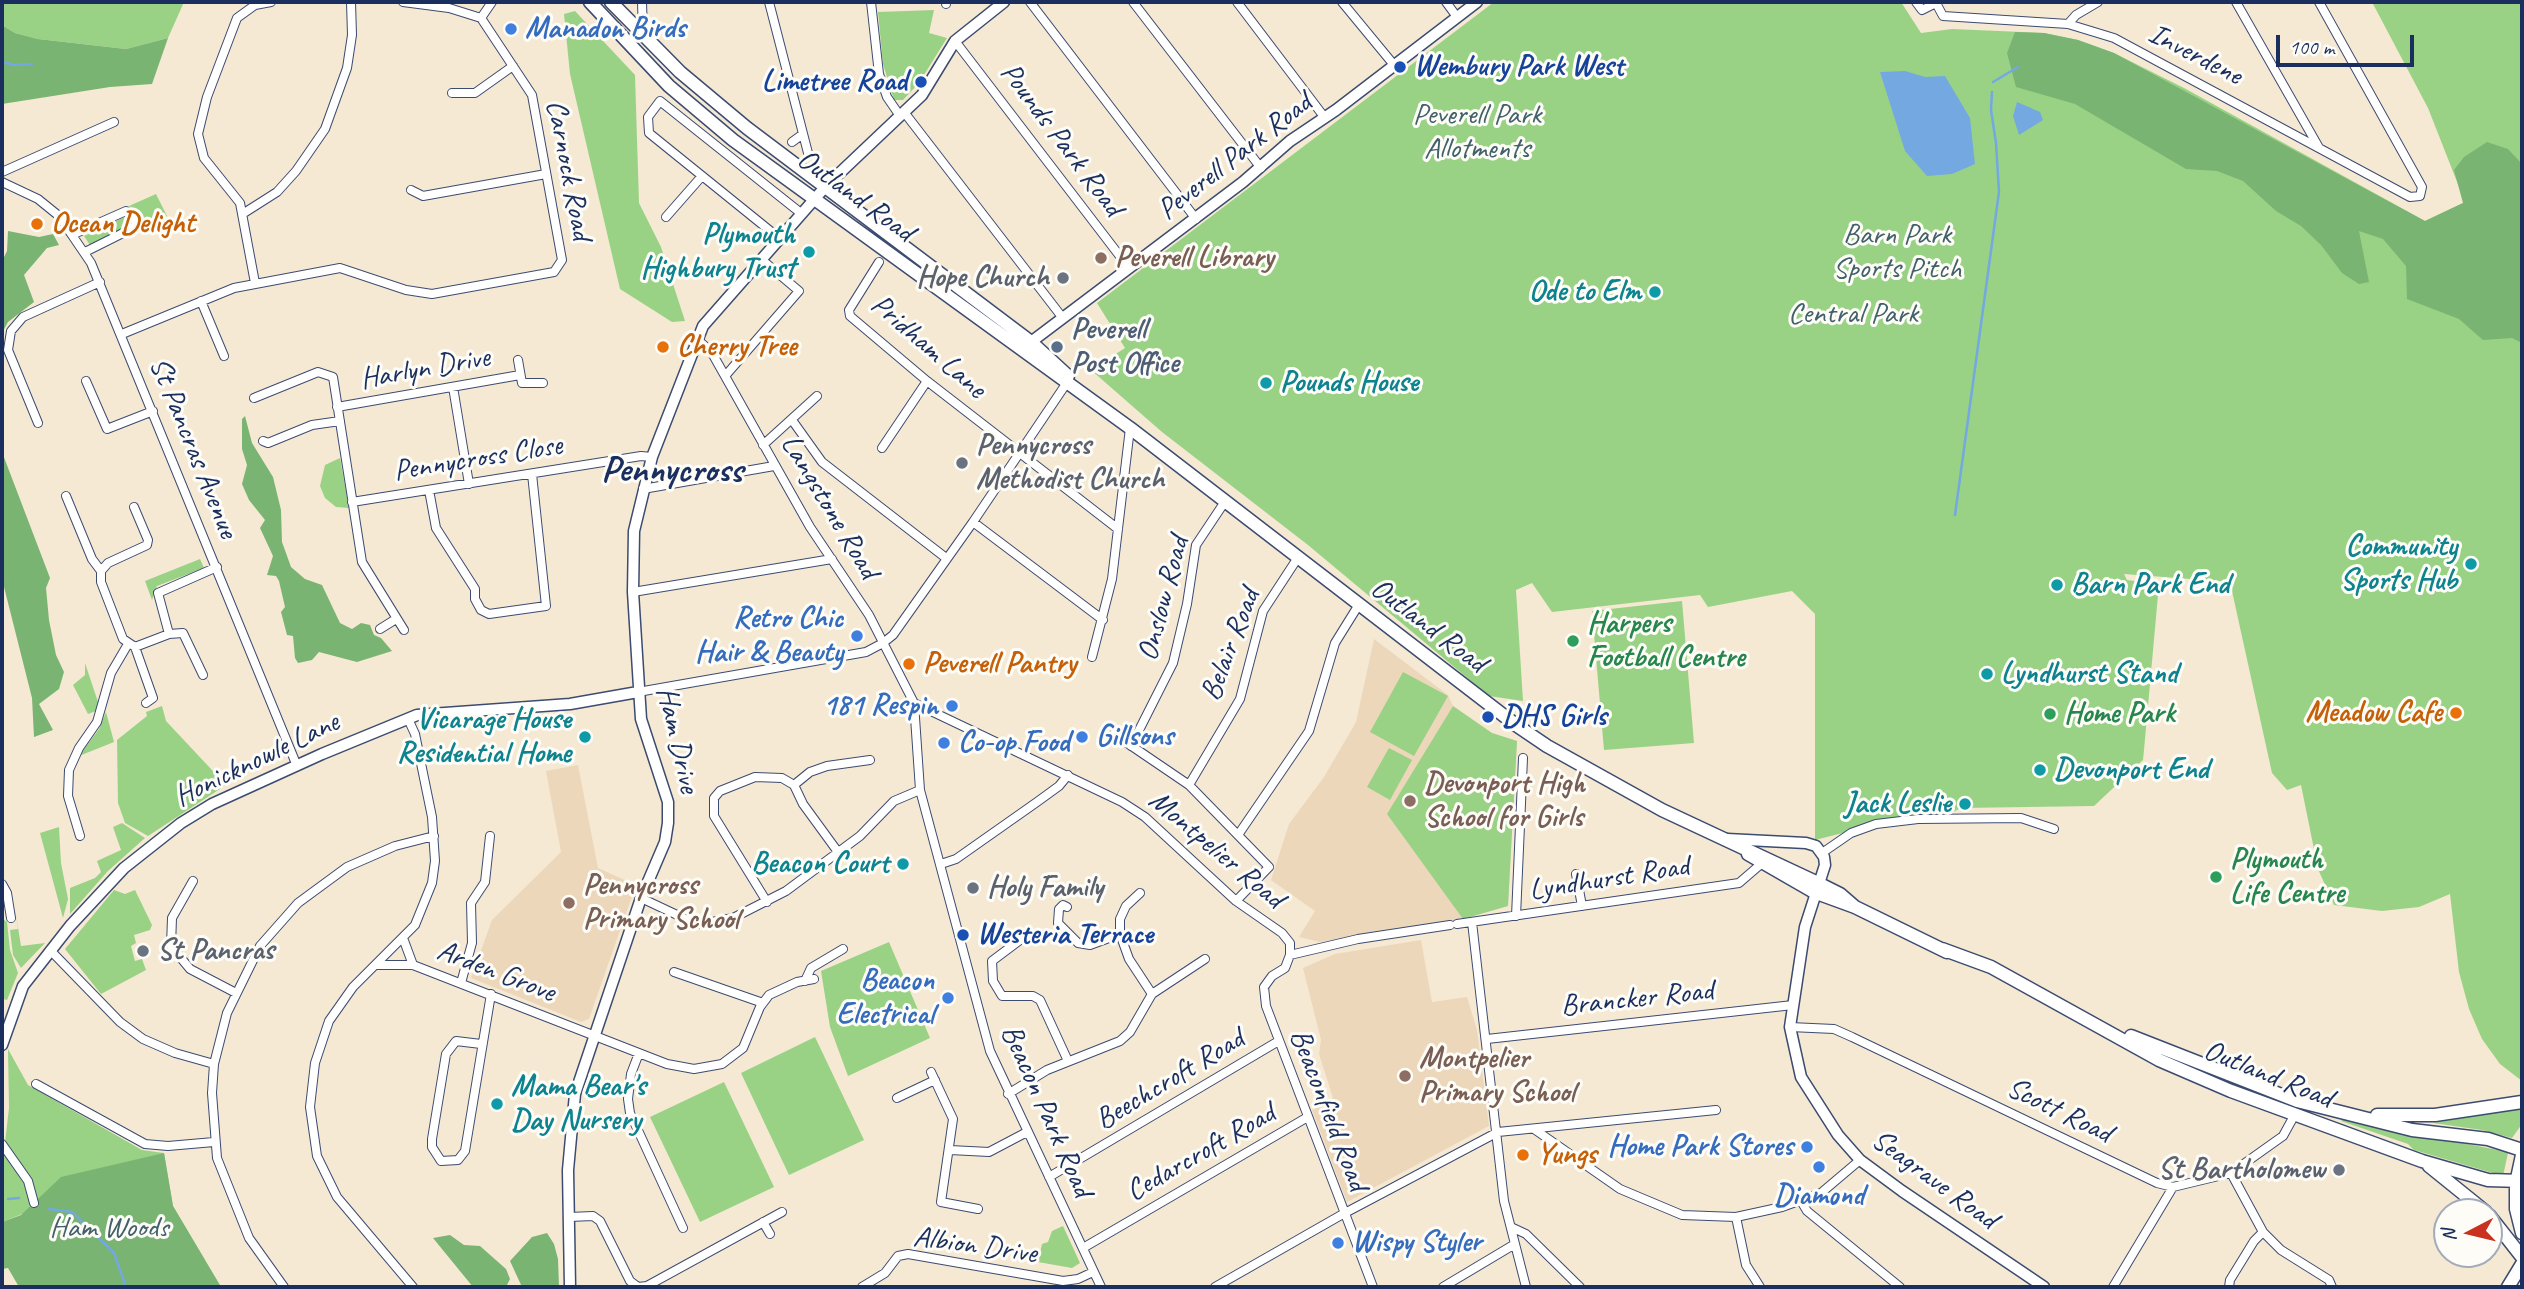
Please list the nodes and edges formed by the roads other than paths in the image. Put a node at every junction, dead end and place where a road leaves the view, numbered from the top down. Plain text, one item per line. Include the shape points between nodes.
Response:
1 (271, 2) edge
2 (352, 2) edge
3 (403, 2) edge
4 (492, 2) edge
5 (590, 2) edge
6 (611, 2) edge
7 (642, 2) edge
8 (769, 2) edge
9 (871, 2) edge
10 (1004, 2) edge
11 (1030, 2) edge
12 (1133, 2) edge
13 (1237, 2) edge
14 (1342, 2) edge
15 (1446, 2) edge
16 (1477, 2) edge
17 (1916, 2) edge
18 (1937, 2) edge
19 (2098, 2) edge
20 (2236, 2) edge
21 (2319, 2) edge
22 (601, 13) junction
23 (1457, 17) junction
24 (481, 18) junction
25 (2068, 24) junction
26 (644, 38) junction
27 (955, 41) junction
28 (1394, 65) junction
29 (513, 66) junction
30 (453, 93) dead end
31 (902, 114) junction
32 (1325, 118) junction
33 (114, 122) dead end
34 (103, 127) junction
35 (803, 134) junction
36 (107, 135) dead end
37 (792, 142) dead end
38 (2319, 148) junction
39 (808, 153) dead end
40 (1261, 168) junction
41 (2, 172) edge
42 (546, 174) junction
43 (702, 176) junction
44 (2, 182) edge
45 (826, 186) junction
46 (411, 190) dead end
47 (816, 200) junction
48 (244, 214) junction
49 (802, 214) junction
50 (666, 218) dead end
51 (1196, 219) junction
52 (74, 234) junction
53 (779, 239) junction
54 (85, 252) junction
55 (761, 259) junction
56 (879, 262) dead end
57 (1129, 268) junction
58 (100, 282) junction
59 (256, 283) junction
60 (201, 301) junction
61 (1062, 317) junction
62 (122, 334) junction
63 (697, 339) junction
64 (1026, 346) junction
65 (224, 356) dead end
66 (518, 360) dead end
67 (520, 375) junction
68 (726, 375) junction
69 (86, 381) dead end
70 (927, 381) junction
71 (543, 383) dead end
72 (1066, 384) junction
73 (453, 387) junction
74 (817, 396) dead end
75 (254, 398) dead end
76 (337, 407) junction
77 (153, 411) junction
78 (1107, 412) junction
79 (792, 420) junction
80 (340, 421) junction
81 (38, 423) dead end
82 (1130, 428) junction
83 (263, 441) dead end
84 (763, 444) junction
85 (883, 448) dead end
86 (1020, 453) junction
87 (652, 457) junction
88 (774, 466) junction
89 (532, 474) junction
90 (469, 484) junction
91 (643, 489) junction
92 (429, 490) junction
93 (66, 496) dead end
94 (352, 502) junction
95 (1224, 503) junction
96 (134, 506) dead end
97 (973, 522) junction
98 (1118, 529) junction
99 (946, 558) junction
100 (832, 559) junction
101 (1297, 559) junction
102 (217, 567) junction
103 (101, 571) junction
104 (633, 592) junction
105 (1358, 606) junction
106 (396, 619) junction
107 (1103, 620) junction
108 (380, 629) dead end
109 (404, 630) dead end
110 (169, 634) junction
111 (883, 643) junction
112 (132, 645) junction
113 (1092, 657) dead end
114 (203, 675) dead end
115 (638, 692) junction
116 (146, 703) dead end
117 (914, 703) junction
118 (409, 721) junction
119 (1114, 734) dead end
120 (1131, 746) junction
121 (1523, 758) dead end
122 (870, 760) dead end
123 (297, 766) junction
124 (1068, 775) junction
125 (794, 785) junction
126 (1189, 785) junction
127 (920, 790) junction
128 (2054, 829) dead end
129 (1238, 835) junction
130 (80, 836) dead end
131 (434, 836) junction
132 (490, 836) dead end
133 (1722, 838) junction
134 (1740, 848) junction
135 (838, 852) junction
136 (1822, 853) junction
137 (941, 864) junction
138 (1761, 864) junction
139 (1576, 874) dead end
140 (193, 881) dead end
141 (2, 884) edge
142 (178, 885) dead end
143 (1816, 887) junction
144 (187, 890) junction
145 (1140, 893) dead end
146 (641, 898) junction
147 (1236, 901) junction
148 (766, 902) junction
149 (1582, 906) junction
150 (1067, 907) dead end
151 (1516, 916) junction
152 (11, 918) dead end
153 (1472, 922) junction
154 (1454, 925) joint
155 (1120, 934) junction
156 (403, 938) junction
157 (1020, 940) dead end
158 (843, 948) dead end
159 (50, 950) junction
160 (1290, 955) junction
161 (1205, 959) dead end
162 (378, 965) junction
163 (413, 965) junction
164 (674, 972) dead end
165 (461, 983) junction
166 (236, 993) junction
167 (491, 994) junction
168 (1152, 994) junction
169 (763, 1003) junction
170 (1793, 1005) junction
171 (2101, 1025) junction
172 (1790, 1027) junction
173 (594, 1034) junction
174 (1487, 1039) junction
175 (1278, 1042) junction
176 (481, 1044) junction
177 (2, 1045) edge
178 (639, 1052) junction
179 (1068, 1061) junction
180 (214, 1064) junction
181 (49, 1080) dead end
182 (36, 1084) dead end
183 (44, 1089) junction
184 (1008, 1094) junction
185 (897, 1098) dead end
186 (2522, 1102) edge
187 (1716, 1110) dead end
188 (2294, 1116) junction
189 (2359, 1116) junction
190 (1306, 1118) junction
191 (1534, 1129) junction
192 (1027, 1132) junction
193 (1498, 1132) junction
194 (214, 1142) junction
195 (2, 1144) edge
196 (950, 1150) junction
197 (2522, 1150) edge
198 (2522, 1155) edge
199 (1860, 1160) junction
200 (2423, 1161) junction
201 (2231, 1173) junction
202 (1049, 1177) junction
203 (2519, 1182) edge
204 (2174, 1187) junction
205 (2468, 1198) edge
206 (1801, 1201) junction
207 (34, 1203) dead end
208 (978, 1209) dead end
209 (782, 1212) dead end
210 (1343, 1213) junction
211 (1736, 1216) junction
212 (569, 1217) junction
213 (763, 1222) junction
214 (1511, 1227) junction
215 (683, 1228) dead end
216 (2263, 1232) junction
217 (2503, 1233) edge
218 (2522, 1233) edge
219 (770, 1234) dead end
220 (1515, 1244) junction
221 (1083, 1248) junction
222 (2522, 1257) edge
223 (2522, 1264) edge
224 (1093, 1272) junction
225 (2511, 1284) edge
226 (1756, 1286) edge
227 (284, 1287) edge
228 (413, 1287) edge
229 (570, 1287) edge
230 (862, 1287) edge
231 (1101, 1287) edge
232 (1214, 1287) edge
233 (1373, 1287) edge
234 (1443, 1287) edge
235 (1526, 1287) edge
236 (1580, 1287) edge
237 (1900, 1287) edge
238 (2044, 1287) edge
239 (2113, 1287) edge
240 (2229, 1287) edge
241 (2332, 1287) edge

1 - 48 street via 255,5 237,18 198,134 204,158
2 - 48 street via 347,68 325,129 296,172
3 - 24 street
4 - 24 street
5 - 22 main road, Outland Road
6 - 22 street
6 - 26 main road, Outland Road
7 - 26 street
8 - 35 street
9 - 31 street via 879,74 887,97
10 - 27 street
11 - 51 street
12 - 40 street
13 - 32 street
14 - 28 street
15 - 23 street
16 - 23 street, Peverell Park Road
17 - 18 street via 1922,10
18 - 25 street, Inverdene via 1943,16
19 - 25 street
20 - 38 street
21 - 38 street, Inverdene via 2422,187 2420,196 2410,197
22 - 47 main road, Outland Road via 669,86 733,141
23 - 28 street, Peverell Park Road
24 - 29 street, Carnock Road
25 - 38 street, Inverdene via 2114,38
26 - 45 main road, Outland Road via 747,128
27 - 31 street, Ham Drive via 922,95
27 - 57 street, Pounds Park Road
28 - 32 street, Peverell Park Road
29 - 30 street via 475,93
29 - 42 street, Carnock Road via 532,95
31 - 45 street, Ham Drive
31 - 61 street
32 - 40 street, Peverell Park Road
33 - 34 street
34 - 36 street
34 - 41 street
35 - 37 street
35 - 39 street
40 - 51 street, Peverell Park Road
42 - 46 street via 423,196
42 - 59 street, Carnock Road via 562,260 554,272 432,294 340,268
43 - 49 street via 649,133 648,117 660,101
43 - 50 street
43 - 53 street
44 - 52 street, St Pancras Avenue via 38,199
45 - 47 street, Ham Drive
45 - 64 main road, Outland Road
47 - 49 street, Ham Drive
47 - 64 main road, Outland Road
48 - 59 street
49 - 53 street, Ham Drive
51 - 57 street, Peverell Park Road
52 - 54 street, St Pancras Avenue
52 - 54 street via 125,211 134,215 133,228
53 - 55 street, Ham Drive
54 - 58 street, St Pancras Avenue
55 - 63 street, Ham Drive
55 - 68 street via 799,291
56 - 70 street, Pridham Lane via 849,310 850,317
57 - 61 street, Peverell Park Road
58 - 62 street, St Pancras Avenue
58 - 81 street via 23,317 11,331 8,350
59 - 60 street, Carnock Road
60 - 62 street, Carnock Road
60 - 65 street
61 - 64 street, Peverell Park Road
62 - 77 street, St Pancras Avenue
63 - 68 street, Langstone Road
63 - 87 street, Ham Drive
64 - 72 main road, Outland Road
64 - 78 main road, Outland Road
66 - 67 street, Harlyn Drive
67 - 71 street, Harlyn Drive via 527,386
67 - 73 street, Harlyn Drive
68 - 84 street, Langstone Road
69 - 77 street via 107,429
70 - 85 street
70 - 86 street, Pridham Lane
72 - 78 main road, Outland Road
72 - 86 street
73 - 76 street, Harlyn Drive
73 - 90 street
74 - 79 street
75 - 76 street via 318,372 333,377
76 - 80 street
77 - 102 street, St Pancras Avenue
78 - 82 main road, Outland Road
79 - 84 street
79 - 99 street via 822,462
80 - 83 street
80 - 94 street
82 - 95 main road, Outland Road
82 - 98 street
84 - 88 street, Langstone Road
86 - 97 street
86 - 98 street, Pridham Lane
87 - 89 street, Pennycross Close
87 - 91 street, Ham Drive
88 - 91 street
88 - 100 street, Langstone Road
89 - 90 street, Pennycross Close
89 - 92 street via 546,606 489,614 481,611 475,589 436,528
90 - 92 street, Pennycross Close
91 - 104 street, Ham Drive via 634,531
92 - 94 street, Pennycross Close
93 - 103 street
94 - 106 street via 362,562
95 - 101 main road, Outland Road
95 - 120 street, Onslow Road via 1196,545 1173,663
96 - 103 street via 147,545 107,563
97 - 99 street
97 - 107 street
98 - 107 street
99 - 111 street
100 - 104 street
100 - 111 street, Langstone Road
101 - 105 main road, Outland Road
101 - 126 street, Belair Road via 1263,611 1240,699
102 - 110 street via 158,593
102 - 123 street, St Pancras Avenue
103 - 112 street via 123,639
104 - 115 street, Ham Drive
105 - 129 street via 1335,643 1309,731
105 - 133 main road, Outland Road via 1547,746
106 - 108 street
106 - 109 street
107 - 113 street
110 - 112 street
110 - 114 street via 177,632 188,638
111 - 115 street via 866,652
111 - 117 street, Langstone Road
112 - 116 street via 153,698
112 - 130 street via 111,673 97,722 69,770 68,796
115 - 118 street, Honicknowle Lane via 570,704 417,715
115 - 146 street, Ham Drive via 641,719 668,802 665,842
117 - 124 street, Montpelier Road
117 - 127 street, Beacon Park Road
118 - 123 street, Honicknowle Lane
118 - 131 street
119 - 120 street
120 - 126 street
121 - 151 street
122 - 125 street via 827,766
123 - 159 street, Honicknowle Lane via 212,804 155,842 107,885
124 - 137 street via 956,859
124 - 147 street, Montpelier Road via 1146,817
125 - 135 street
125 - 148 street via 769,775 755,776 714,798 714,816
126 - 129 street
127 - 135 street via 894,801
127 - 137 street, Beacon Park Road
128 - 136 street via 2021,818 1918,819 1876,824
129 - 147 street via 1269,867
131 - 156 street via 432,883 415,925
131 - 166 street via 373,854 318,886 260,946
132 - 165 street via 485,882 471,903 472,943
133 - 134 main road, Outland Road
133 - 136 street via 1806,843
134 - 138 main road, Outland Road
134 - 143 main road, Outland Road
135 - 148 street
136 - 143 street, Seagrave Road via 1825,865
137 - 184 street, Beacon Park Road via 980,1017
138 - 143 main road, Outland Road
138 - 149 street, Lyndhurst Road via 1740,883
139 - 149 street
140 - 144 street
141 - 152 street
142 - 144 street
143 - 170 street, Seagrave Road
143 - 171 main road, Outland Road via 1991,978 2033,991
144 - 166 street via 172,918 171,946 190,969
145 - 155 street via 1126,906
146 - 148 street via 702,924 733,918
146 - 173 street, Ham Drive
147 - 160 street, Montpelier Road via 1282,933 1290,943
149 - 151 street, Lyndhurst Road
150 - 155 street via 1059,909 1058,923 1078,943 1090,945
151 - 153 street, Lyndhurst Road
153 - 154 street, Lyndhurst Road
153 - 174 street
154 - 160 street, Montpelier Road via 1358,939
155 - 168 street via 1129,959
156 - 162 street
156 - 163 street
157 - 179 street via 992,961 993,981 1002,996 1040,1000
158 - 169 street via 811,968 809,980 782,988
159 - 177 street, Honicknowle Lane via 19,993
159 - 180 street via 120,1022 143,1039
160 - 175 street, Beaconfield Road via 1285,968 1264,987
161 - 168 street
162 - 163 street, Arden Grove
162 - 228 street via 340,1004 320,1043 312,1083 312,1131 317,1156 337,1197
163 - 165 street, Arden Grove
164 - 169 street
165 - 167 street, Arden Grove
166 - 180 street
167 - 173 street, Arden Grove
167 - 176 street
168 - 179 street via 1121,1041
169 - 178 street, Arden Grove via 743,1048 722,1065 683,1068
170 - 172 street, Seagrave Road
170 - 174 street, Brancker Road
171 - 188 main road, Outland Road via 2159,1060
171 - 189 main road, Outland Road via 2297,1101
172 - 199 street, Seagrave Road via 1801,1077
172 - 204 street, Scott Road via 1834,1029 2157,1183
173 - 178 street, Arden Grove
173 - 212 street, Ham Drive via 575,1094 569,1135
174 - 193 street
175 - 190 street, Beaconfield Road
175 - 202 street, Beechcroft Road
176 - 176 street via 465,1151 458,1160 441,1161 432,1139 446,1054 456,1041
178 - 215 street via 631,1074 630,1113
179 - 184 street
180 - 194 street
181 - 183 street
182 - 183 street
183 - 194 street via 145,1144
184 - 192 street, Beacon Park Road
185 - 196 street via 933,1076 953,1119
186 - 189 main road, Outland Road via 2435,1115
187 - 191 street
188 - 200 main road, Outland Road
188 - 201 street via 2283,1136
189 - 197 main road, Outland Road via 2412,1130 2488,1139
190 - 210 street, Beaconfield Road
190 - 221 street, Cedarcroft Road
191 - 193 street
191 - 211 street via 1620,1189 1656,1207 1682,1215
192 - 196 street via 989,1152
192 - 202 street, Beacon Park Road
193 - 210 street
193 - 214 street
194 - 227 street via 222,1177 248,1238
195 - 207 street via 28,1181
196 - 208 street via 941,1202
198 - 203 main road
199 - 206 street via 1836,1182
199 - 238 street, Seagrave Road
200 - 203 main road, Outland Road via 2488,1180
200 - 205 main road, Outland Road
201 - 204 street
201 - 216 street
202 - 221 street, Beacon Park Road
203 - 218 main road via 2516,1209
204 - 239 street
206 - 211 street
206 - 237 street via 1807,1211
209 - 213 street
210 - 232 street
210 - 233 street, Beaconfield Road
211 - 226 street via 1746,1265
212 - 213 street via 593,1216 600,1221 630,1281 638,1287
212 - 229 street, Ham Drive
213 - 219 street
214 - 220 street
214 - 236 street via 1526,1234
216 - 240 street
216 - 241 street via 2281,1250 2329,1280
217 - 222 main road, Outland Road
220 - 234 street
220 - 235 street
221 - 224 street, Beacon Park Road
223 - 225 main road
224 - 230 street, Albion Drive via 1063,1281 908,1254 898,1256 885,1273
224 - 231 street, Beacon Park Road

